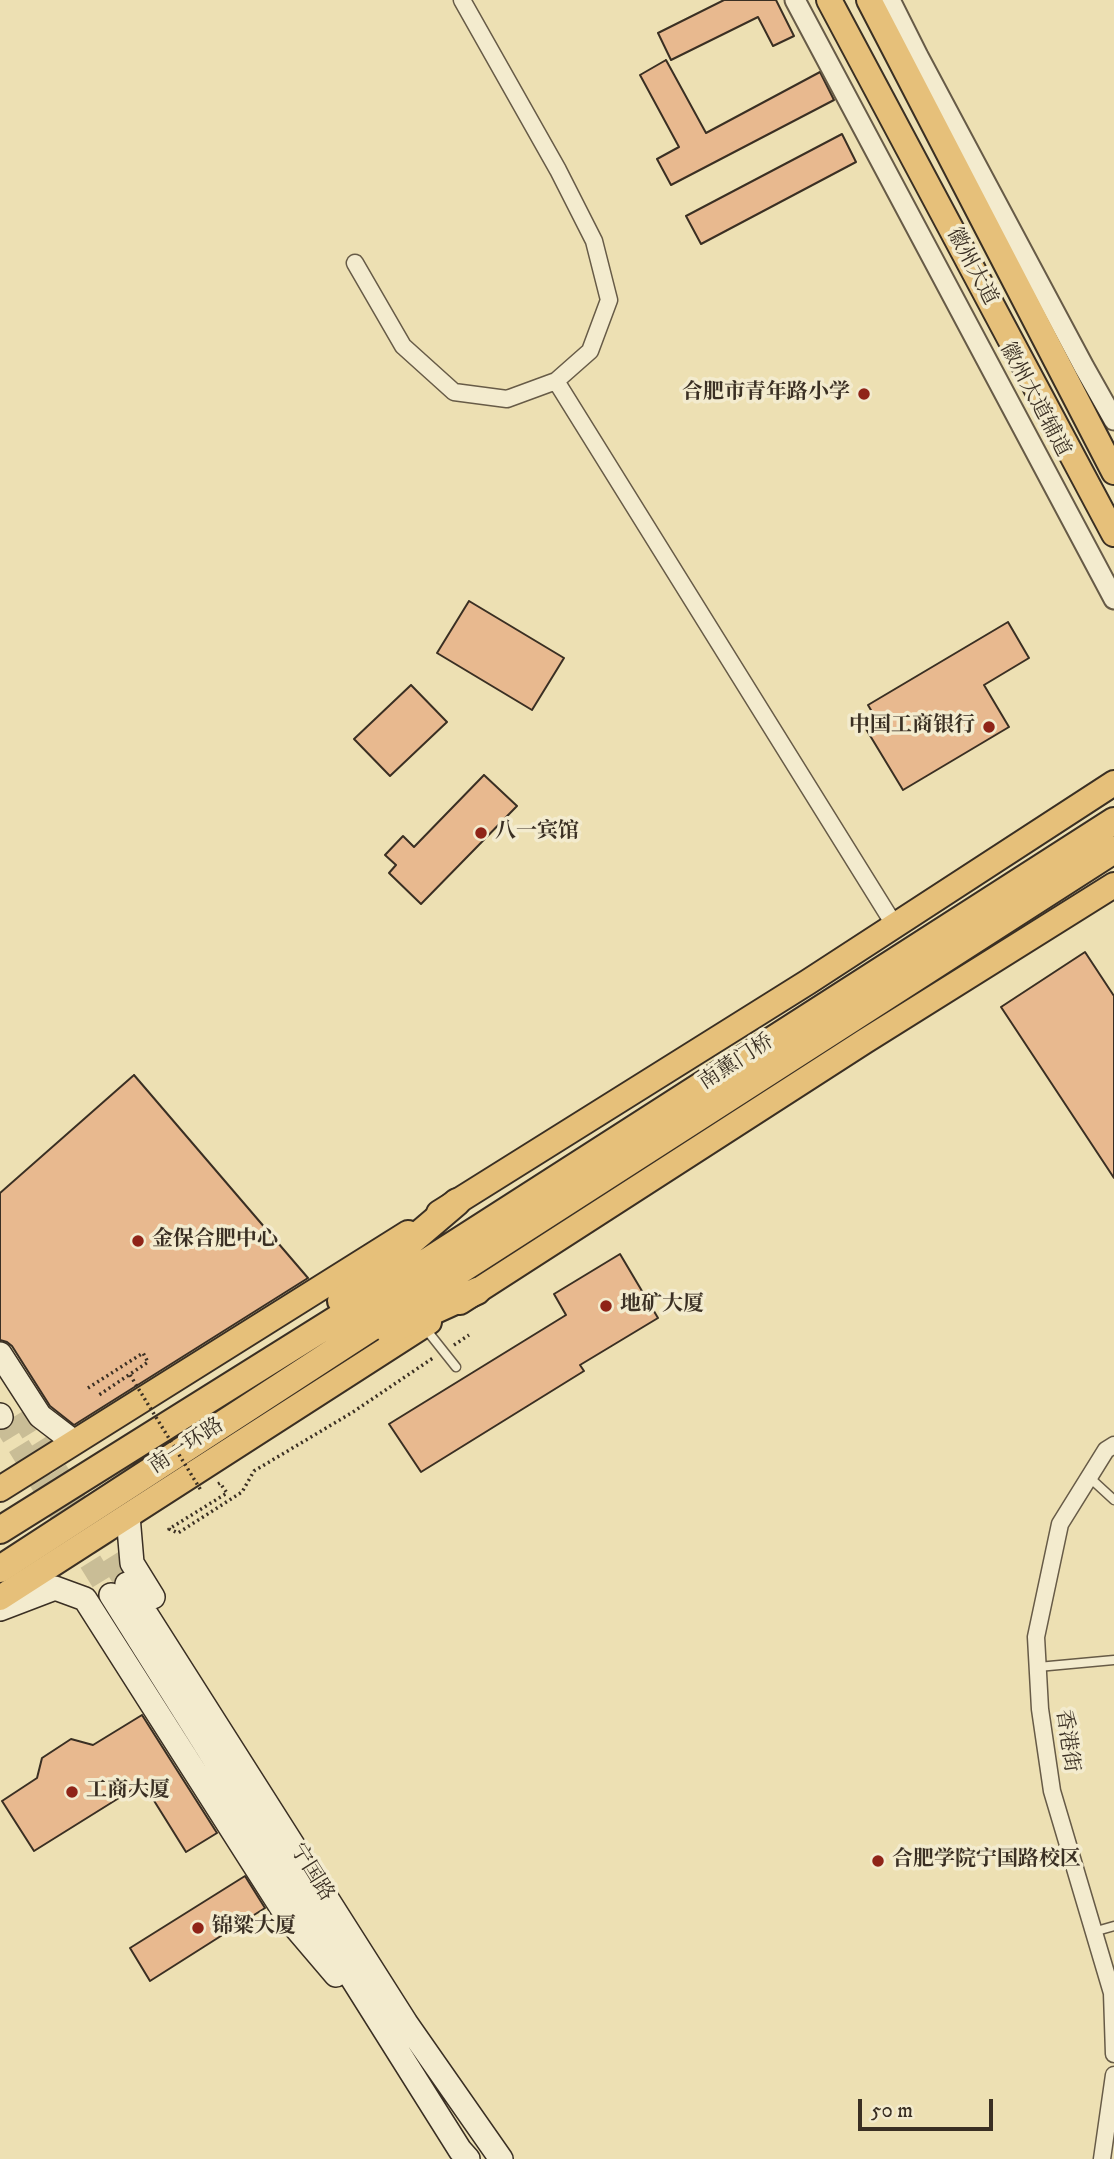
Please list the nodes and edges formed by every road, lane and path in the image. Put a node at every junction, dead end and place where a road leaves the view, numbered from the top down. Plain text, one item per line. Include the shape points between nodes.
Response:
1 (462, 0) edge
2 (795, 0) edge
3 (829, 0) edge
4 (869, 0) edge
5 (890, 0) edge
6 (355, 263) dead end
7 (556, 381) junction
8 (1114, 420) edge
9 (1114, 472) edge
10 (1114, 534) edge
11 (1114, 599) edge
12 (1114, 783) edge
13 (1114, 821) edge
14 (1114, 850) edge
15 (1114, 886) edge
16 (895, 926) junction
17 (457, 1202) junction
18 (477, 1291) junction
19 (368, 1315) junction
20 (424, 1326) junction
21 (0, 1354) edge
22 (272, 1360) junction
23 (456, 1367) dead end
24 (305, 1370) junction
25 (415, 1370) dead end
26 (130, 1375) junction
27 (0, 1383) edge
28 (88, 1388) dead end
29 (99, 1395) dead end
30 (7, 1415) tunnel mouth
31 (74, 1442) junction
32 (1114, 1445) edge
33 (1089, 1477) junction
34 (0, 1489) edge
35 (1114, 1500) edge
36 (128, 1516) junction
37 (0, 1530) edge
38 (0, 1569) edge
39 (119, 1589) tunnel mouth
40 (0, 1598) edge
41 (0, 1609) edge
42 (1114, 1660) edge
43 (1038, 1667) junction
44 (1114, 1926) edge
45 (1093, 1932) junction
46 (397, 2030) junction
47 (1114, 2054) edge
48 (1114, 2075) edge
49 (495, 2157) edge
50 (468, 2159) edge
51 (1102, 2159) edge

1 - 7 street via 594,241 609,300 590,351
2 - 11 street, 徽州大道辅道
3 - 10 main road, 徽州大道
4 - 9 main road, 徽州大道
5 - 8 street
6 - 7 street via 403,346 454,392 507,399
7 - 16 street
12 - 16 main road
13 - 19 highway, 南薰门桥
14 - 19 highway, 南薰门桥
15 - 18 main road
16 - 17 main road
17 - 22 highway
17 - 31 main road
18 - 20 main road
18 - 24 highway
19 - 22 highway, 南一环路
19 - 24 highway, 南一环路
20 - 23 lane
20 - 36 main road
21 - 31 main road via 40,1416
22 - 37 highway, 南一环路
24 - 38 highway, 南一环路
25 - 26 path, bridge via 254,1471 242,1492 178,1533 169,1529 227,1493 220,1483 202,1492
26 - 28 path via 148,1362 143,1353
26 - 29 path
27 - 30 main road
31 - 34 main road
32 - 33 street, 香港街
33 - 35 lane
33 - 43 street, 香港街 via 1060,1524 1036,1637
36 - 40 main road
36 - 46 main road via 132,1563 358,1921
39 - 46 main road, 宁国路
41 - 46 main road via 55,1588 85,1599 290,1921
42 - 43 lane
43 - 45 street, 香港街 via 1052,1791
44 - 45 lane
45 - 47 street, 香港街 via 1111,1993
46 - 49 main road, 宁国路
46 - 50 main road, 宁国路
48 - 51 street

